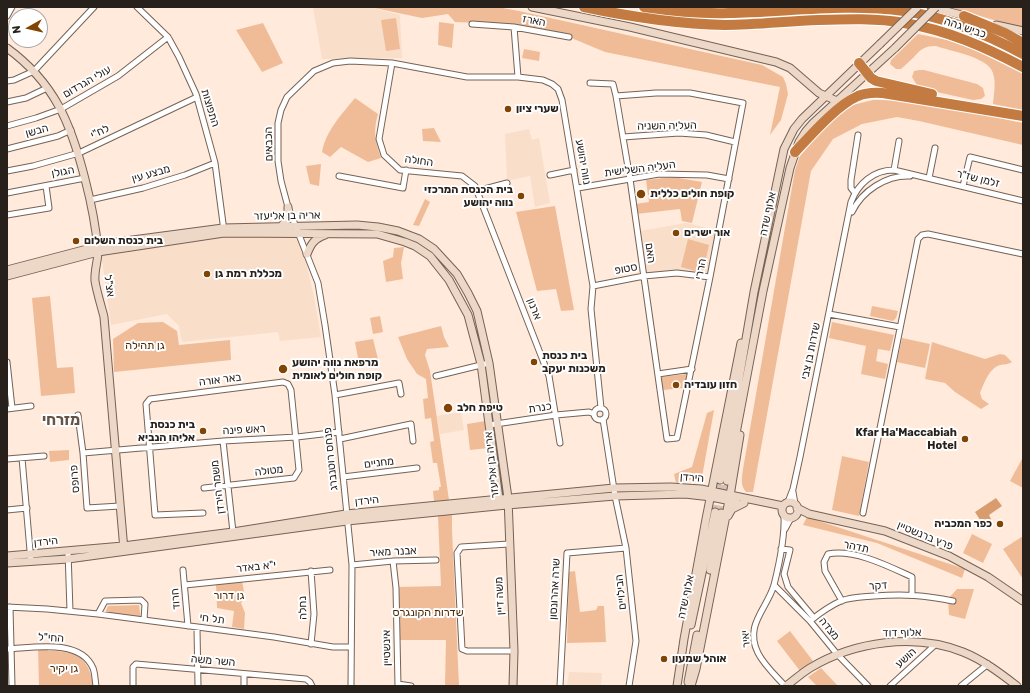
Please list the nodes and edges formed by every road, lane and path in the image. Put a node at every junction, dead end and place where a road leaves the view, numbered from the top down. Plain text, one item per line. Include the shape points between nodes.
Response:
1 (12, 7) edge
2 (94, 7) edge
3 (137, 7) edge
4 (532, 7) edge
5 (584, 7) edge
6 (644, 7) edge
7 (918, 7) edge
8 (931, 7) edge
9 (936, 7) edge
10 (7, 16) edge
11 (964, 16) junction
12 (472, 24) dead end
13 (514, 27) junction
14 (1023, 31) edge
15 (168, 37) junction
16 (569, 37) dead end
17 (1023, 43) edge
18 (7, 48) edge
19 (1023, 54) edge
20 (392, 63) junction
21 (859, 63) junction
22 (1023, 67) edge
23 (34, 71) junction
24 (868, 74) junction
25 (518, 77) junction
26 (7, 81) edge
27 (590, 83) dead end
28 (808, 85) junction
29 (47, 88) junction
30 (616, 96) junction
31 (824, 96) junction
32 (197, 97) junction
33 (837, 101) junction
34 (7, 102) edge
35 (816, 104) junction
36 (61, 109) junction
37 (1023, 115) edge
38 (7, 126) edge
39 (71, 130) junction
40 (858, 135) dead end
41 (623, 137) junction
42 (899, 141) dead end
43 (735, 142) junction
44 (934, 148) dead end
45 (7, 149) edge
46 (795, 152) junction
47 (78, 153) junction
48 (215, 163) junction
49 (406, 170) junction
50 (574, 170) junction
51 (894, 170) junction
52 (1023, 170) edge
53 (7, 171) edge
54 (550, 174) dead end
55 (339, 176) dead end
56 (85, 178) junction
57 (929, 178) junction
58 (630, 179) junction
59 (728, 180) junction
60 (507, 183) dead end
61 (46, 186) junction
62 (963, 186) junction
63 (476, 188) junction
64 (578, 188) junction
65 (7, 193) edge
66 (855, 193) junction
67 (90, 200) junction
68 (1023, 200) edge
69 (288, 207) junction
70 (7, 215) edge
71 (849, 217) junction
72 (296, 227) junction
73 (280, 228) junction
74 (224, 230) junction
75 (300, 234) junction
76 (329, 234) junction
77 (97, 249) junction
78 (307, 254) junction
79 (1023, 254) edge
80 (7, 270) edge
81 (758, 271) junction
82 (7, 276) edge
83 (644, 276) junction
84 (710, 277) junction
85 (593, 286) junction
86 (468, 292) junction
87 (459, 297) junction
88 (829, 314) junction
89 (900, 328) junction
90 (7, 362) edge
91 (489, 363) junction
92 (481, 364) junction
93 (692, 370) junction
94 (658, 374) junction
95 (436, 376) dead end
96 (401, 394) dead end
97 (335, 395) junction
98 (31, 406) dead end
99 (10, 408) edge
100 (601, 408) junction
101 (594, 414) junction
102 (78, 415) dead end
103 (556, 415) junction
104 (603, 419) junction
105 (498, 423) junction
106 (489, 424) junction
107 (338, 432) junction
108 (297, 437) junction
109 (677, 438) joint
110 (340, 439) junction
111 (223, 441) junction
112 (413, 441) dead end
113 (560, 443) dead end
114 (151, 448) junction
115 (116, 450) junction
116 (83, 453) junction
117 (44, 456) dead end
118 (22, 458) junction
119 (7, 459) edge
120 (417, 468) dead end
121 (343, 477) junction
122 (726, 481) junction
123 (228, 485) junction
124 (204, 488) dead end
125 (614, 488) junction
126 (711, 494) junction
127 (615, 496) junction
128 (730, 498) junction
129 (499, 499) junction
130 (745, 501) junction
131 (507, 502) junction
132 (120, 506) junction
133 (26, 508) junction
134 (788, 508) junction
135 (7, 510) edge
136 (203, 513) dead end
137 (863, 513) dead end
138 (809, 514) junction
139 (793, 517) junction
140 (347, 518) junction
141 (725, 524) junction
142 (785, 530) junction
143 (233, 532) junction
144 (509, 544) junction
145 (626, 548) junction
146 (124, 549) junction
147 (781, 549) junction
148 (68, 551) junction
149 (7, 556) edge
150 (31, 558) junction
151 (68, 559) junction
152 (436, 560) dead end
153 (393, 561) junction
154 (7, 563) edge
155 (352, 565) junction
156 (183, 570) dead end
157 (330, 570) dead end
158 (311, 571) junction
159 (184, 585) junction
160 (774, 585) junction
161 (912, 594) junction
162 (842, 601) junction
163 (954, 601) dead end
164 (1023, 601) edge
165 (9, 607) edge
166 (70, 611) junction
167 (98, 614) junction
168 (812, 619) junction
169 (144, 620) junction
170 (188, 626) junction
171 (197, 628) junction
172 (311, 644) junction
173 (935, 645) junction
174 (350, 647) junction
175 (9, 649) edge
176 (514, 651) junction
177 (837, 654) junction
178 (988, 664) junction
179 (198, 669) junction
180 (244, 674) junction
181 (311, 684) edge
182 (398, 685) edge
183 (12, 686) edge
184 (96, 686) edge
185 (133, 686) edge
186 (198, 686) edge
187 (244, 686) edge
188 (351, 686) edge
189 (411, 686) edge
190 (513, 686) edge
191 (560, 686) edge
192 (629, 686) edge
193 (678, 686) edge
194 (687, 686) edge
195 (691, 686) edge
196 (786, 686) edge
197 (868, 686) edge
198 (890, 686) edge
199 (961, 686) edge
200 (1017, 686) edge

1 - 10 street
2 - 23 street
3 - 15 street, התפוצות
4 - 28 street via 630,27 776,62 790,68
5 - 22 highway, כביש גהה via 638,18 692,24 845,20 904,23 962,38
6 - 19 highway, כביש גהה via 693,13 840,8 905,11 955,23
7 - 21 street, אלוף שדה, bridge
8 - 11 street
9 - 24 street, אלוף שדה, bridge
11 - 14 street
11 - 17 highway via 1006,33
12 - 13 street, הארז
13 - 16 street, הארז
13 - 25 street
15 - 32 street, התפוצות
15 - 36 street, עולי הגרדום via 118,76
18 - 23 street, אצ"ל
20 - 25 street, נווה יהושע via 467,77
20 - 49 street, החולה via 379,139 384,155 400,170
20 - 69 street, הכבאים via 333,63 314,70 287,97 278,123 278,161
21 - 24 highway
21 - 31 street, אלוף שדה
23 - 26 street
23 - 29 street, אצ"ל
24 - 33 street, אלוף שדה
24 - 37 highway via 876,81 887,85
25 - 50 street, נווה יהושע via 543,80 558,89
27 - 30 street via 613,84
28 - 31 street
28 - 35 street via 816,96
29 - 34 street via 26,98
29 - 36 street, אצ"ל
30 - 41 street, האם
30 - 43 street, הררי via 690,93 742,103
31 - 33 street
31 - 35 street, אלוף שדה
32 - 47 street, לח"י
32 - 48 street, התפוצות
33 - 46 street, אלוף שדה via 806,131
35 - 81 street, אלוף שדה via 794,129 784,149
36 - 38 street, עולי הגרדום
36 - 39 street, אצ"ל
37 - 46 highway via 876,92 851,100 840,108
39 - 45 street, הבשן via 58,136
39 - 47 street, אצ"ל
40 - 66 street via 851,180 851,188
41 - 43 street, העליה השניה via 679,133
41 - 58 street, האם
42 - 51 street
43 - 59 street, הררי
44 - 57 street
46 - 122 street, אלוף שדה via 763,291
47 - 53 street, לח"י
47 - 56 street, אצ"ל
48 - 67 street, מבצע עין via 143,188
48 - 74 street, התפוצות
49 - 55 street via 403,188
49 - 63 street, החולה via 462,176
50 - 54 street
50 - 64 street, נווה יהושע
51 - 57 street, זלמן שז"ר
51 - 66 street, זלמן שז"ר via 876,174 863,182
52 - 62 street via 970,157
56 - 61 street, הגולן
56 - 67 street, אצ"ל
57 - 62 street, זלמן שז"ר
57 - 71 street, זלמן שז"ר via 901,176 881,182 858,201
58 - 59 street, העליה השלישית via 659,174 683,174 707,175
58 - 64 street, העליה השלישית
58 - 83 street, האם
59 - 84 street, הררי
60 - 63 street
61 - 65 street, הגולן
61 - 70 street, הגולן via 49,208
62 - 68 street, זלמן שז"ר
63 - 103 street, ארנון via 549,376
64 - 85 street, נווה יהושע
66 - 71 street, זלמן שז"ר
67 - 77 street, אצ"ל
69 - 72 street, הכבאים
69 - 73 street via 288,218
71 - 88 street, שדרות בן צבי
72 - 73 street, אריה בן אליעזר
72 - 75 street, הכבאים
72 - 86 street, אריה בן אליעזר via 357,225 398,231 418,238 434,248 446,260
73 - 74 street, אריה בן אליעזר
74 - 75 street, אריה בן אליעזר
74 - 77 street, אריה בן אליעזר
75 - 76 street, אריה בן אליעזר
75 - 78 street, פנחס רוטנברג
76 - 78 street via 313,241
76 - 87 street, אריה בן אליעזר via 377,234 415,246 430,256
77 - 80 street, אריה בן אליעזר
77 - 82 street, אריה בן אליעזר
77 - 115 street, אצ"ל via 95,280 104,317
78 - 97 street, פנחס רוטנברג via 318,283
79 - 89 street via 928,234 922,235 917,241
81 - 122 street, אלוף שדה via 736,397
81 - 126 street
83 - 84 street, סטופ via 677,273
83 - 85 street, סטופ
83 - 94 street, האם
84 - 93 street, הררי
85 - 100 street, נווה יהושע via 591,309
86 - 87 street
86 - 91 street, אריה בן אליעזר via 477,311
87 - 92 street, אריה בן אליעזר via 468,315
88 - 89 street
88 - 134 street, שדרות בן צבי
89 - 137 street
90 - 99 street
91 - 92 street
91 - 105 street, אריה בן אליעזר
92 - 95 street
92 - 106 street, אריה בן אליעזר
93 - 94 street
93 - 109 street, הררי
94 - 109 street, האם via 667,439
96 - 97 street via 399,383
97 - 107 street, פנחס רוטנברג
98 - 99 street
100 - 101 street
100 - 104 street via 606,413
101 - 103 street, כנרת via 589,412
101 - 104 street via 597,419
102 - 116 street, פרופס
103 - 105 street, כנרת
103 - 113 street, ארנון
104 - 125 street
105 - 106 street, כנרת
105 - 131 street, אריה בן אליעזר
106 - 129 street, אריה בן אליעזר
107 - 108 street, ראש פינה
107 - 110 street, פנחס רוטנברג
108 - 111 street, ראש פינה
108 - 114 street, באר אורה via 291,390 288,384 283,382 150,399 146,404
108 - 123 street, מטולה via 299,470 294,478
110 - 112 street via 411,424
110 - 121 street, פנחס רוטנברג
111 - 114 street, ראש פינה
111 - 123 street, משמר הירדן
114 - 115 street, ראש פינה
114 - 136 street via 155,515
115 - 116 street, ראש פינה
115 - 132 street, אצ"ל
116 - 132 street, פרופס via 86,508
117 - 118 street
118 - 119 street
118 - 133 street
120 - 121 street, מחניים
121 - 140 street, פנחס רוטנברג
122 - 128 street
122 - 130 street
123 - 124 street, מטולה
123 - 143 street, משמר הירדן
125 - 126 street, הירדן via 671,487 701,489
125 - 127 street
125 - 131 street, הירדן
126 - 127 street, הירדן
126 - 128 street, הירדן
126 - 193 street via 684,639
127 - 131 street, הירדן
127 - 145 street, הבילויים
128 - 130 street, פרץ ברנשטיין
128 - 141 street
129 - 131 street, אריה בן אליעזר
129 - 140 street, הירדן
130 - 134 street, פרץ ברנשטיין
130 - 141 street via 732,509
131 - 140 street, הירדן
131 - 144 street, משה דיין
132 - 146 street, אצ"ל
133 - 135 street
133 - 150 street
134 - 138 street, פרץ ברנשטיין
134 - 139 street via 797,514
134 - 139 street via 787,518
134 - 142 street, שדרות בן צבי
138 - 139 street, פרץ ברנשטיין
138 - 164 street, פרץ ברנשטיין via 885,532 949,556 988,577
139 - 142 street, שדרות בן צבי
140 - 143 street, הירדן
140 - 146 street, הירדן
140 - 155 street, פנחס רוטנברג
141 - 195 street
142 - 147 street, שדרות בן צבי
143 - 146 street, הירדן
144 - 176 street, משה דיין
144 - 176 street via 461,547 457,553 462,649 467,652
145 - 191 street, שרה אהרונסון via 567,554
145 - 192 street, הבילויים via 635,644
146 - 148 street, הירדן
146 - 151 street, הירדן
147 - 160 street, שדרות בן צבי
147 - 168 street, מצדה via 790,550 784,574 788,587
148 - 150 street, הירדן
148 - 151 street
149 - 150 street, הירדן
150 - 151 street, הירדן
150 - 154 street, הירדן
151 - 166 street
152 - 153 street, אבנר מאיר
153 - 155 street, אבנר מאיר
153 - 182 street, אינשטיין
155 - 174 street, פנחס רוטנברג
156 - 159 street, חרוד
157 - 158 street, י"א באדר
158 - 159 street, י"א באדר
158 - 172 street, נחלה via 314,614
159 - 170 street, חרוד
160 - 168 street, מצדה
160 - 196 street, יאיר via 755,623 754,639 762,660
161 - 162 street, דקר via 865,596
161 - 162 street, תדהר via 912,577 866,558 834,552 828,554 824,562 825,571
161 - 163 street, דקר
162 - 168 street, דקר
165 - 166 street, תל חי
165 - 175 street
166 - 167 street, תל חי
167 - 169 street, תל חי
167 - 169 street via 105,601 141,600 145,604
168 - 177 street, מצדה
169 - 170 street, תל חי
170 - 171 street, תל חי
171 - 172 street, תל חי
171 - 179 street
172 - 174 street, תל חי
173 - 177 street, אלוף דוד via 895,642 870,645
173 - 178 street, אלוף דוד via 962,652
173 - 198 street, הושע
174 - 188 street, פנחס רוטנברג
175 - 183 street
175 - 184 street, החי"ל via 54,646 72,650 91,664
176 - 190 street, משה דיין
177 - 196 street, אלוף דוד via 810,668
177 - 197 street, מצדה
178 - 199 street
178 - 200 street, אלוף דוד
179 - 180 street, השר משה
179 - 185 street, השר משה via 136,664 133,667
179 - 186 street
180 - 181 street, השר משה via 306,679
180 - 187 street
182 - 189 street
193 - 194 street, אלוף שדה via 718,513

